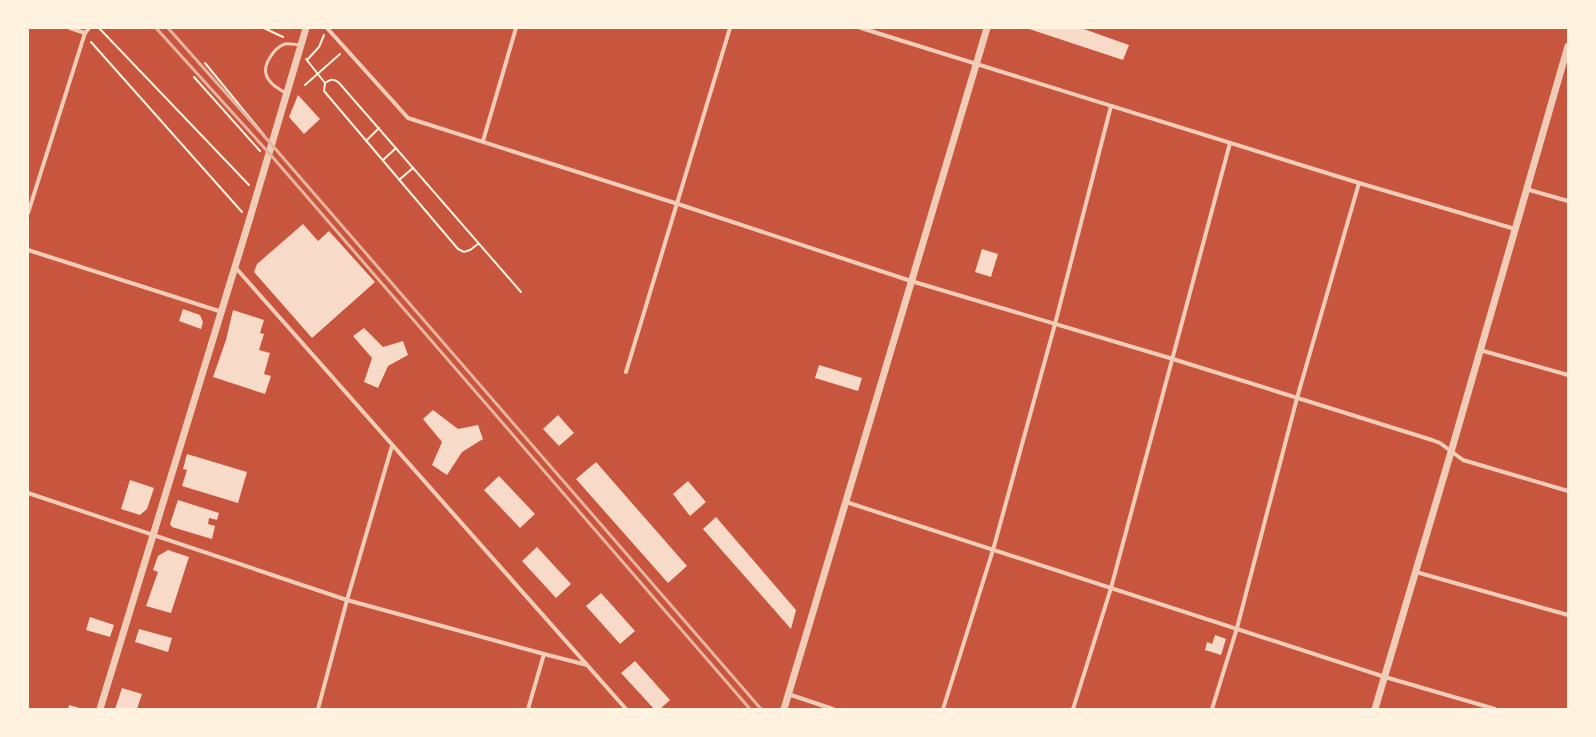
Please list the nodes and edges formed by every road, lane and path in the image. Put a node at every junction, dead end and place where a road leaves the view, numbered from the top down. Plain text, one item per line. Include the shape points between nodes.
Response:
1 (70, 28) edge
2 (89, 28) edge
3 (99, 28) edge
4 (306, 28) edge
5 (327, 28) edge
6 (516, 28) edge
7 (730, 28) edge
8 (862, 28) edge
9 (987, 28) edge
10 (85, 33) junction
11 (324, 34) dead end
12 (95, 46) dead end
13 (1568, 46) edge
14 (300, 47) junction
15 (346, 49) junction
16 (1566, 58) edge
17 (307, 60) junction
18 (205, 63) dead end
19 (976, 64) junction
20 (318, 73) junction
21 (194, 77) dead end
22 (325, 83) junction
23 (305, 85) dead end
24 (287, 94) junction
25 (1111, 106) junction
26 (379, 128) junction
27 (366, 140) junction
28 (483, 141) junction
29 (1230, 143) junction
30 (272, 145) junction
31 (396, 148) junction
32 (267, 160) junction
33 (383, 160) junction
34 (413, 168) junction
35 (399, 180) junction
36 (1359, 183) junction
37 (1526, 189) junction
38 (257, 194) junction
39 (1568, 201) edge
40 (678, 204) junction
41 (28, 213) edge
42 (249, 221) junction
43 (1515, 228) junction
44 (478, 244) junction
45 (28, 250) edge
46 (235, 267) junction
47 (911, 281) junction
48 (521, 292) dead end
49 (222, 312) junction
50 (1055, 324) junction
51 (1480, 350) junction
52 (1173, 359) junction
53 (626, 372) dead end
54 (1568, 375) edge
55 (1297, 398) junction
56 (392, 446) junction
57 (1452, 452) junction
58 (1568, 491) edge
59 (28, 494) edge
60 (846, 502) junction
61 (153, 534) junction
62 (993, 550) junction
63 (1416, 572) junction
64 (1111, 588) junction
65 (348, 600) junction
66 (1568, 615) edge
67 (1237, 628) junction
68 (544, 654) junction
69 (587, 665) junction
70 (1385, 677) junction
71 (788, 694) junction
72 (100, 709) edge
73 (318, 709) edge
74 (528, 709) edge
75 (626, 709) edge
76 (784, 709) edge
77 (833, 709) edge
78 (943, 709) edge
79 (1073, 709) edge
80 (1212, 709) edge
81 (1375, 709) edge
82 (1495, 709) edge

1 - 10 street
2 - 10 street
3 - 38 path
4 - 14 street
5 - 15 street
6 - 28 street
7 - 40 street
8 - 19 street
9 - 19 street
10 - 41 street
11 - 17 path via 318,47
12 - 42 path
13 - 16 street
14 - 17 path
14 - 24 street
14 - 24 lane via 285,44 266,65 268,79
15 - 20 path
15 - 28 street via 408,118
16 - 37 street
17 - 20 path
18 - 30 path
19 - 25 street
19 - 47 street
20 - 22 path
20 - 23 path
21 - 32 path
22 - 26 path via 331,79 336,80
22 - 27 path via 324,91
24 - 30 street
25 - 29 street
25 - 50 street
26 - 27 path
26 - 31 path
27 - 33 path
28 - 40 street
29 - 36 street
29 - 52 street
30 - 32 street
31 - 33 path
31 - 34 path
32 - 38 street
33 - 35 path
34 - 35 path
34 - 44 path
35 - 44 path via 458,249 464,252
36 - 43 street
36 - 55 street
37 - 39 street
37 - 43 street
38 - 42 street
40 - 47 street
40 - 53 street
42 - 46 street
43 - 51 street
44 - 48 path
45 - 49 street
46 - 49 street
46 - 56 street
47 - 50 street
47 - 60 street
49 - 61 street
50 - 52 street
50 - 62 street
51 - 54 street
51 - 57 street
52 - 55 street
52 - 64 street
55 - 57 street via 1440,443
55 - 67 street
56 - 65 street
56 - 69 street
57 - 58 street via 1463,460
57 - 63 street
59 - 61 street
60 - 62 street
60 - 71 street
61 - 65 street
61 - 72 street
62 - 64 street
62 - 78 street
63 - 66 street
63 - 70 street
64 - 67 street
64 - 79 street
65 - 68 street
65 - 73 street
67 - 70 street
67 - 80 street
68 - 69 street
68 - 74 street
69 - 75 street
70 - 81 street
70 - 82 street
71 - 76 street
71 - 77 street

